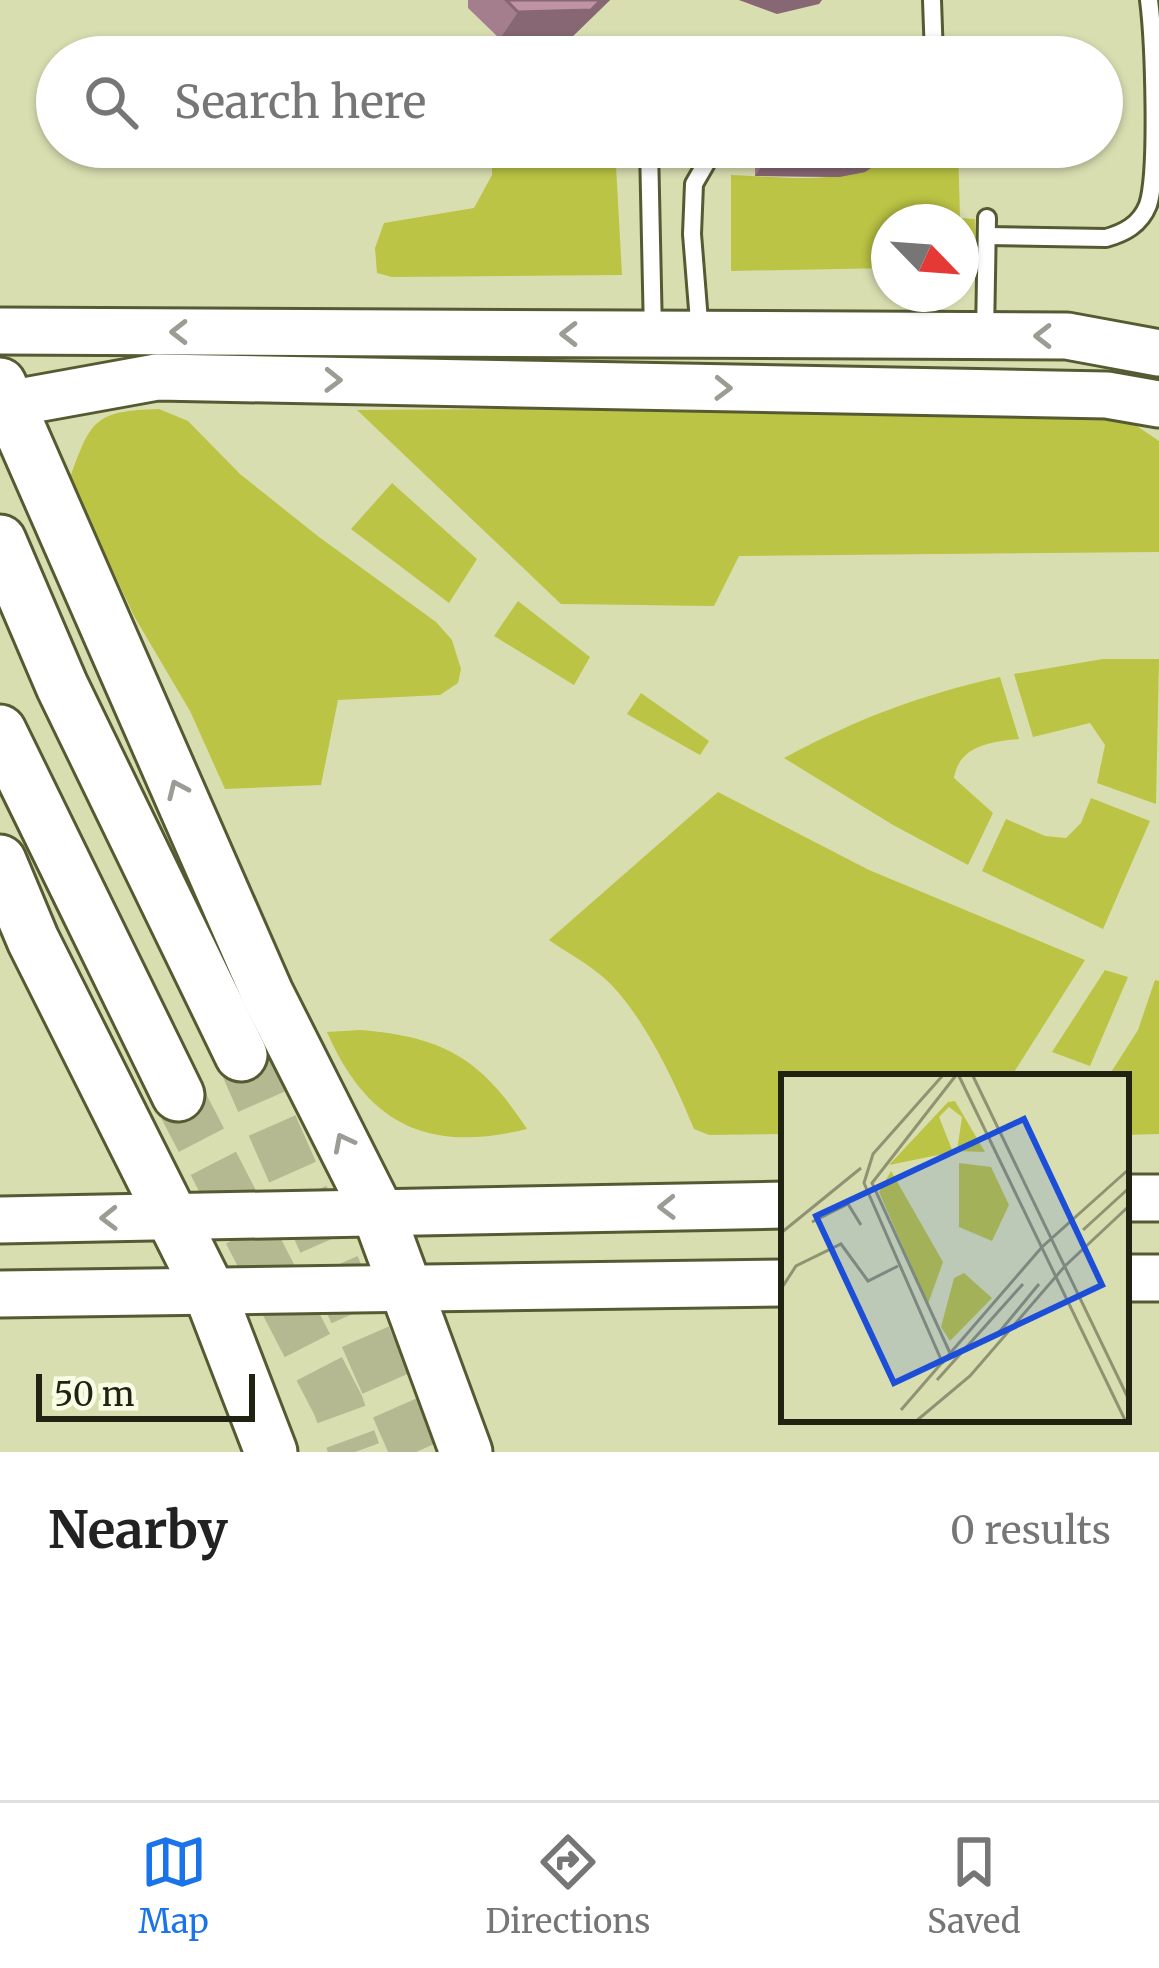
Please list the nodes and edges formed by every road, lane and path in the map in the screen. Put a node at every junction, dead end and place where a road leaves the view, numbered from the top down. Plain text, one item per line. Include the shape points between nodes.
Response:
1 (932, 0) edge
2 (1148, 0) edge
3 (933, 36) edge
4 (649, 168) edge
5 (703, 168) edge
6 (0, 331) edge
7 (653, 334) junction
8 (700, 334) junction
9 (986, 336) junction
10 (1159, 352) edge
11 (4, 394) edge
12 (1159, 404) edge
13 (0, 541) edge
14 (0, 731) edge
15 (0, 861) edge
16 (241, 1055) tunnel mouth
17 (178, 1095) tunnel mouth
18 (781, 1205) edge
19 (378, 1213) junction
20 (172, 1216) junction
21 (0, 1220) edge
22 (781, 1283) edge
23 (404, 1288) junction
24 (209, 1292) junction
25 (0, 1294) edge
26 (271, 1452) edge
27 (466, 1452) edge

1 - 3 lane
2 - 9 lane via 1150,201 1124,233 1106,238 987,227
4 - 7 lane
5 - 8 lane via 694,184 692,234
7 -> 6 street
7 - 8 street
8 - 9 street
10 -> 9 street via 1067,336
11 -> 12 street via 157,377 1107,395
19 -> 11 main road via 267,994
13 - 16 main road
14 - 17 main road
15 - 20 main road
18 -> 19 street
19 - 20 street
19 - 23 main road
20 -> 21 street
20 - 24 main road
22 - 23 street
23 - 24 street
23 - 27 main road
24 - 25 street
24 - 26 main road

